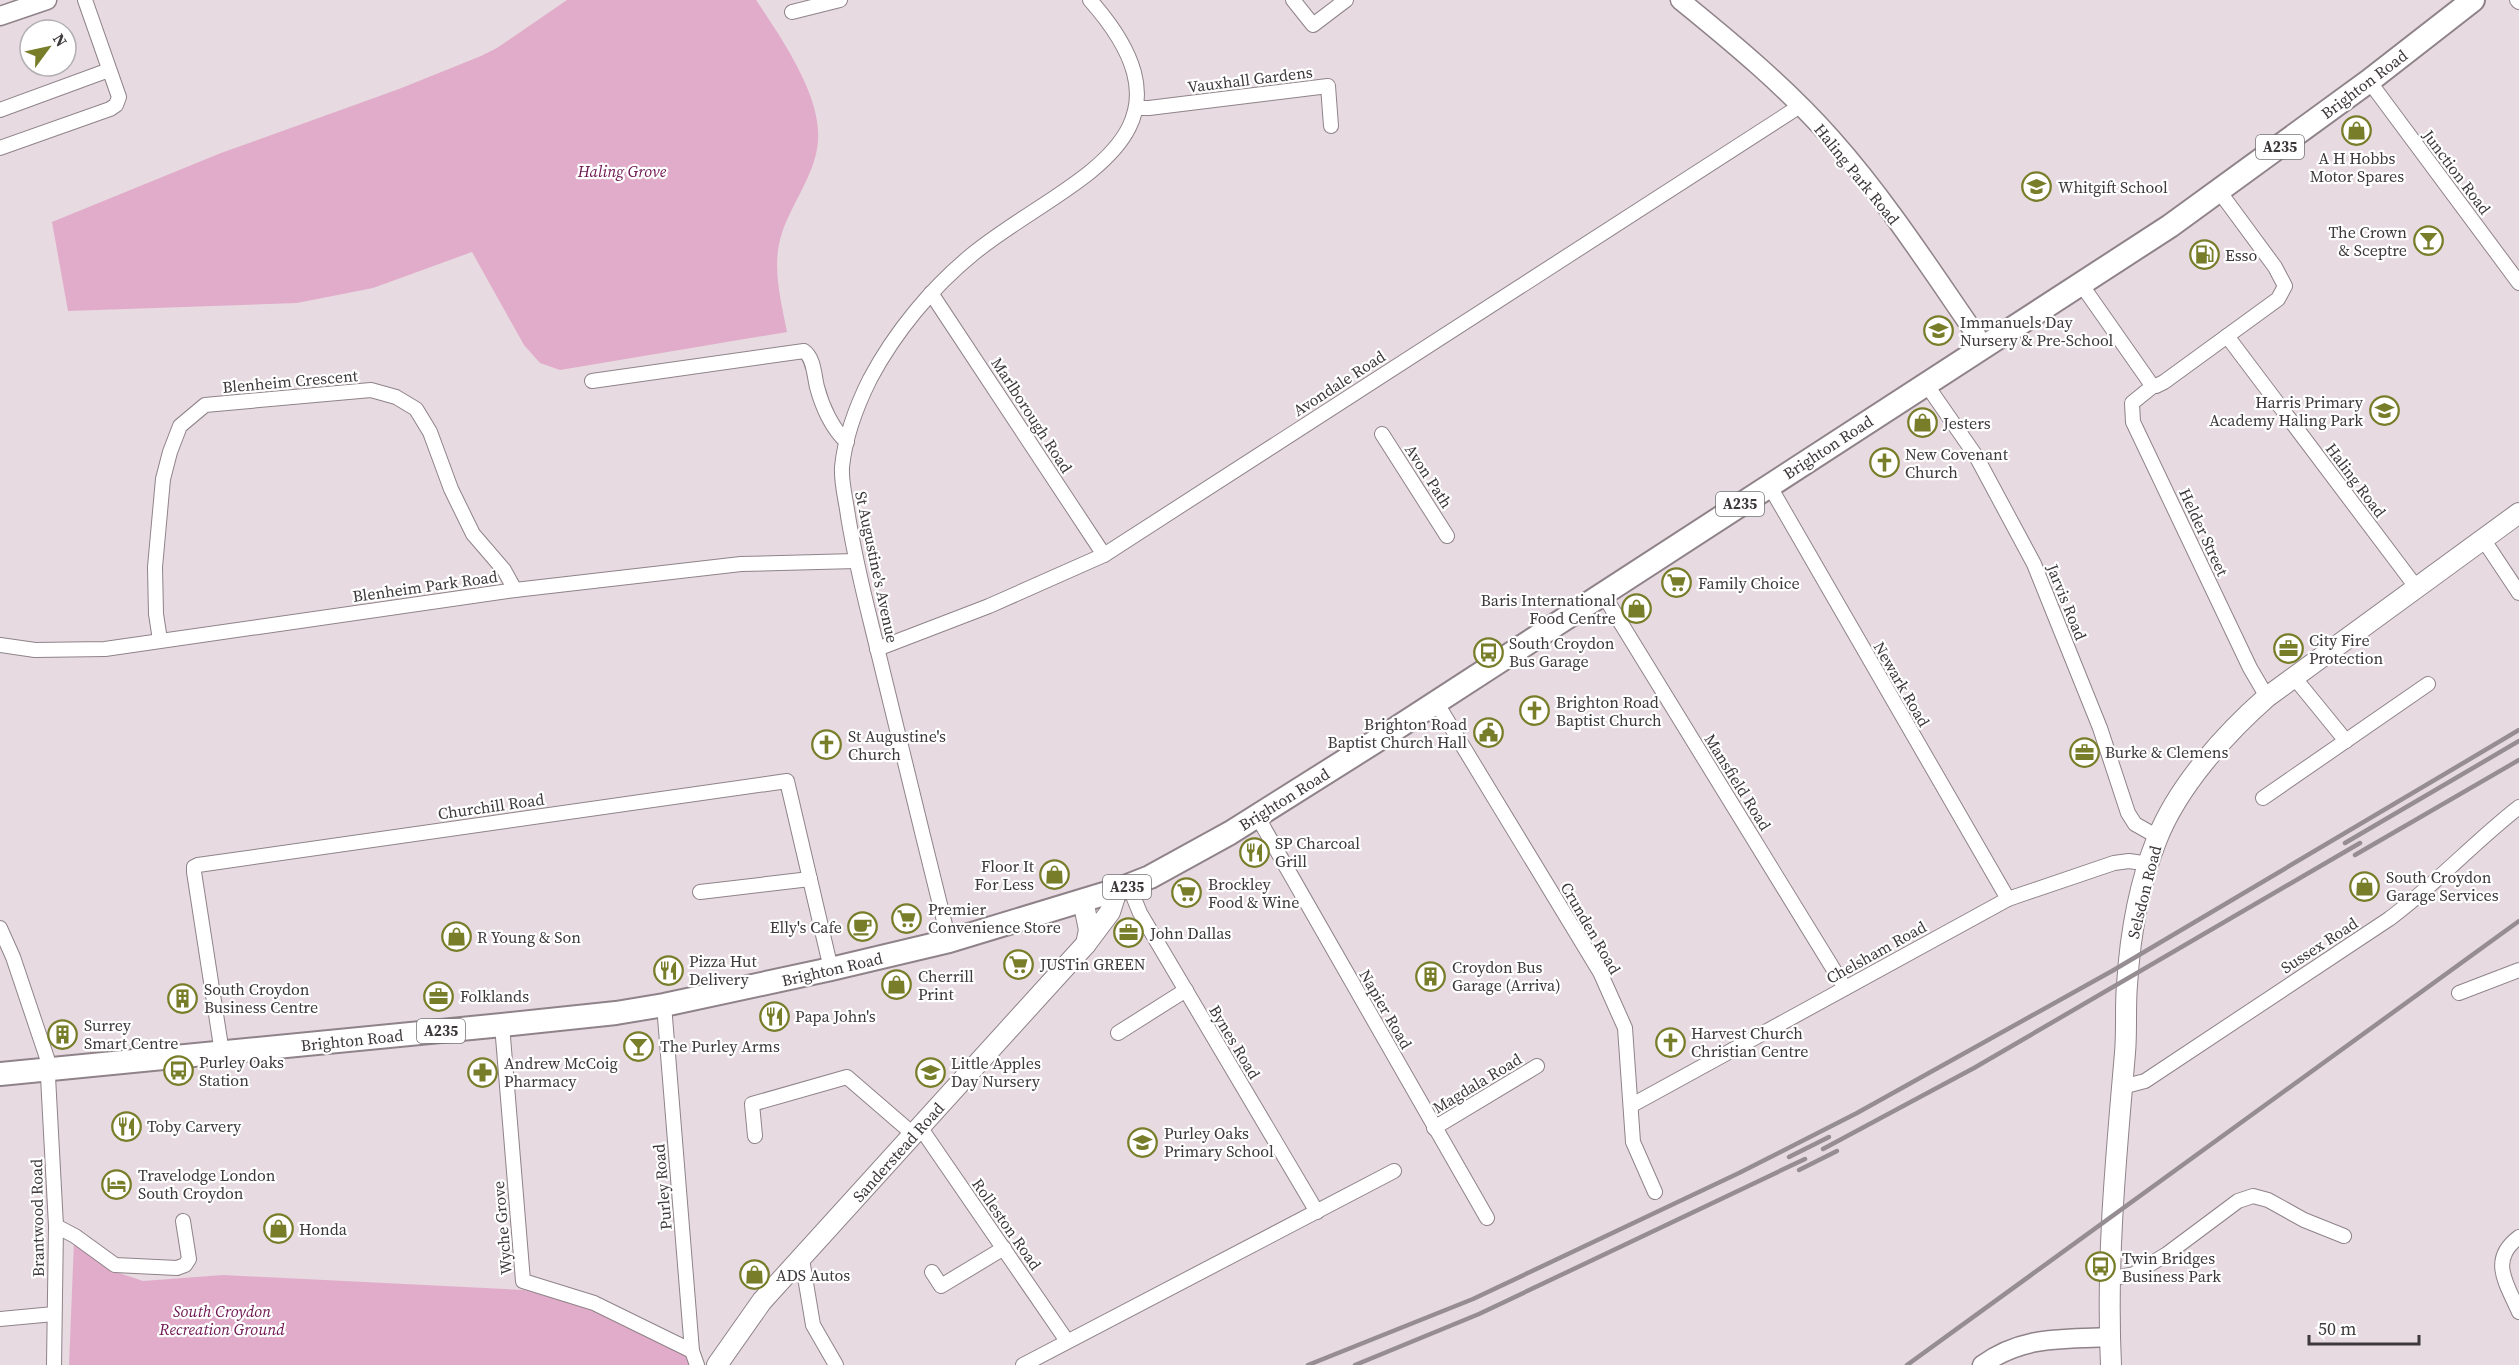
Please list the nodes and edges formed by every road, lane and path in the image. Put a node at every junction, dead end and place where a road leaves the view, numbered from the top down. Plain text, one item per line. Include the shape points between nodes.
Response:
1 (47, 0) edge
2 (85, 0) edge
3 (840, 0) edge
4 (1090, 0) edge
5 (1293, 0) edge
6 (1346, 0) edge
7 (1680, 0) edge
8 (2473, 0) edge
9 (9, 9) edge
10 (792, 12) dead end
11 (109, 70) junction
12 (2369, 81) junction
13 (1800, 106) junction
14 (1137, 108) junction
15 (0, 110) edge
16 (1331, 126) dead end
17 (0, 148) edge
18 (2219, 191) junction
19 (2519, 283) edge
20 (2081, 284) junction
21 (932, 293) junction
22 (2227, 336) junction
23 (1983, 345) junction
24 (592, 381) dead end
25 (1926, 384) junction
26 (2153, 386) junction
27 (1382, 434) dead end
28 (847, 442) junction
29 (1769, 485) junction
30 (2519, 513) edge
31 (1448, 536) dead end
32 (2483, 539) junction
33 (1104, 555) junction
34 (856, 561) junction
35 (2416, 587) junction
36 (515, 590) junction
37 (2519, 593) edge
38 (1603, 594) junction
39 (160, 640) junction
40 (0, 645) edge
41 (877, 649) junction
42 (2293, 676) junction
43 (2428, 684) dead end
44 (2267, 697) junction
45 (1436, 702) junction
46 (2346, 741) junction
47 (2263, 798) dead end
48 (2519, 807) edge
49 (1257, 816) junction
50 (2158, 837) junction
51 (2149, 864) junction
52 (810, 879) junction
53 (1123, 888) junction
54 (700, 892) dead end
55 (2008, 899) junction
56 (1083, 900) junction
57 (0, 928) edge
58 (949, 941) junction
59 (1086, 944) junction
60 (831, 969) junction
61 (2519, 969) edge
62 (1845, 988) junction
63 (1186, 990) junction
64 (2459, 993) dead end
65 (664, 1005) junction
66 (502, 1025) junction
67 (1118, 1033) dead end
68 (222, 1053) junction
69 (1536, 1066) dead end
70 (48, 1070) junction
71 (0, 1074) edge
72 (2122, 1087) junction
73 (1632, 1105) junction
74 (1434, 1128) junction
75 (916, 1130) junction
76 (755, 1136) dead end
77 (1394, 1171) dead end
78 (1655, 1192) dead end
79 (1317, 1212) junction
80 (1487, 1218) dead end
81 (183, 1221) dead end
82 (56, 1226) junction
83 (2344, 1236) dead end
84 (2519, 1237) edge
85 (1004, 1248) junction
86 (802, 1259) junction
87 (932, 1272) dead end
88 (2110, 1279) junction
89 (2519, 1312) edge
90 (54, 1314) junction
91 (0, 1319) edge
92 (2110, 1337) junction
93 (1067, 1341) junction
94 (692, 1351) junction
95 (54, 1365) edge
96 (697, 1365) edge
97 (717, 1365) edge
98 (836, 1365) edge
99 (1023, 1365) edge
100 (1982, 1365) edge
101 (2111, 1365) edge

1 - 9 street
2 - 11 street
3 - 10 street
4 - 14 street via 1112,27 1130,63 1139,92
5 - 6 street via 1312,25
7 - 13 street, Haling Park Road
8 - 12 main road, Brighton Road / A235
11 - 15 street
11 - 17 street via 119,97 116,105
12 - 18 main road, Brighton Road / A235
12 - 19 street, Junction Road
13 - 23 street, Haling Park Road via 1849,159
13 - 33 street, Avondale Road
14 - 16 street, Vauxhall Gardens via 1328,86
14 - 21 street, St Augustine's Avenue via 1121,140 1101,164 986,244
18 - 20 main road, Brighton Road / A235
18 - 22 street via 2285,286 2278,298
20 - 23 main road, Brighton Road / A235
20 - 26 street
21 - 28 street, St Augustine's Avenue via 870,379
21 - 33 street, Marlborough Road
22 - 26 street
22 - 35 street, Haling Road
23 - 25 main road, Brighton Road / A235
24 - 28 street via 804,351 832,422
25 - 29 main road, Brighton Road / A235
25 - 50 street, Jarvis Road via 1976,456 2034,564 2100,728 2128,813 2135,824
26 - 44 street, Helder Street via 2132,403 2133,422
27 - 31 street, Avon Path
28 - 34 street, St Augustine's Avenue via 842,473
29 - 38 main road, Brighton Road / A235
29 - 55 street, Newark Road
30 - 32 main road, Selsdon Road
32 - 35 main road, Selsdon Road
32 - 37 street
33 - 41 street, Avondale Road via 989,606
34 - 36 street, Blenheim Park Road via 741,564
34 - 41 street, St Augustine's Avenue
35 - 42 main road, Selsdon Road
36 - 39 street, Blenheim Park Road
36 - 39 street, Blenheim Crescent via 504,570 473,534 430,432 416,409 396,397 371,390 205,405 180,426 164,479 155,567
38 - 45 main road, Brighton Road / A235
38 - 62 street, Mansfield Road
39 - 40 street, Blenheim Park Road via 105,649 34,650
41 - 58 street, St Augustine's Avenue
42 - 44 main road, Selsdon Road
42 - 46 street
43 - 46 street
44 - 50 main road, Selsdon Road via 2207,760
45 - 49 main road, Brighton Road / A235
45 - 73 street, Crunden Road via 1600,972 1625,1028
46 - 47 street
48 - 72 street, Sussex Road via 2389,919 2145,1081
49 - 53 main road, Brighton Road / A235 via 1168,868
49 - 74 street, Napier Road
50 - 51 main road, Selsdon Road
51 - 55 street, Chelsham Road via 2114,863
51 - 72 main road, Selsdon Road via 2130,947
52 - 54 street
52 - 60 street, Churchill Road
52 - 68 street, Churchill Road via 787,781 198,864 194,872
53 - 56 main road, Brighton Road / A235
53 - 59 main road, Sanderstead Road
53 - 63 street, Bynes Road
55 - 62 street, Chelsham Road
56 - 58 main road, Brighton Road / A235
56 - 59 main road via 1089,930
57 - 70 street, Brantwood Road via 43,1043
58 - 60 main road, Brighton Road / A235
59 - 75 main road, Sanderstead Road
60 - 65 main road, Brighton Road / A235
61 - 64 street
62 - 73 street, Chelsham Road
63 - 67 street
63 - 79 street, Bynes Road
65 - 66 main road, Brighton Road / A235
65 - 94 street, Purley Road
66 - 68 main road, Brighton Road / A235
66 - 94 street, Wyche Grove via 523,1281 594,1303
68 - 70 main road, Brighton Road / A235
69 - 74 street, Magdala Road
70 - 71 main road, Brighton Road / A235
70 - 82 street, Brantwood Road
72 - 88 main road, Selsdon Road via 2113,1179
73 - 78 street, Crunden Road via 1633,1142
74 - 80 street, Napier Road
75 - 76 street, Rolleston Road via 847,1077 752,1104
75 - 85 street, Rolleston Road
75 - 86 main road, Sanderstead Road
77 - 79 street
79 - 93 street
81 - 82 street via 189,1259 177,1268 115,1265
82 - 90 street, Brantwood Road
83 - 88 street via 2253,1196 2238,1201 2168,1254 2134,1274
84 - 89 street via 2504,1253 2501,1267
85 - 87 street via 941,1286
85 - 93 street, Rolleston Road
86 - 97 main road, Sanderstead Road via 762,1301
86 - 98 street via 813,1324
88 - 92 main road, Selsdon Road
90 - 91 street
90 - 95 street, Brantwood Road
92 - 100 street via 2020,1344
92 - 101 main road, Selsdon Road
93 - 99 street
94 - 96 street, Purley Road

